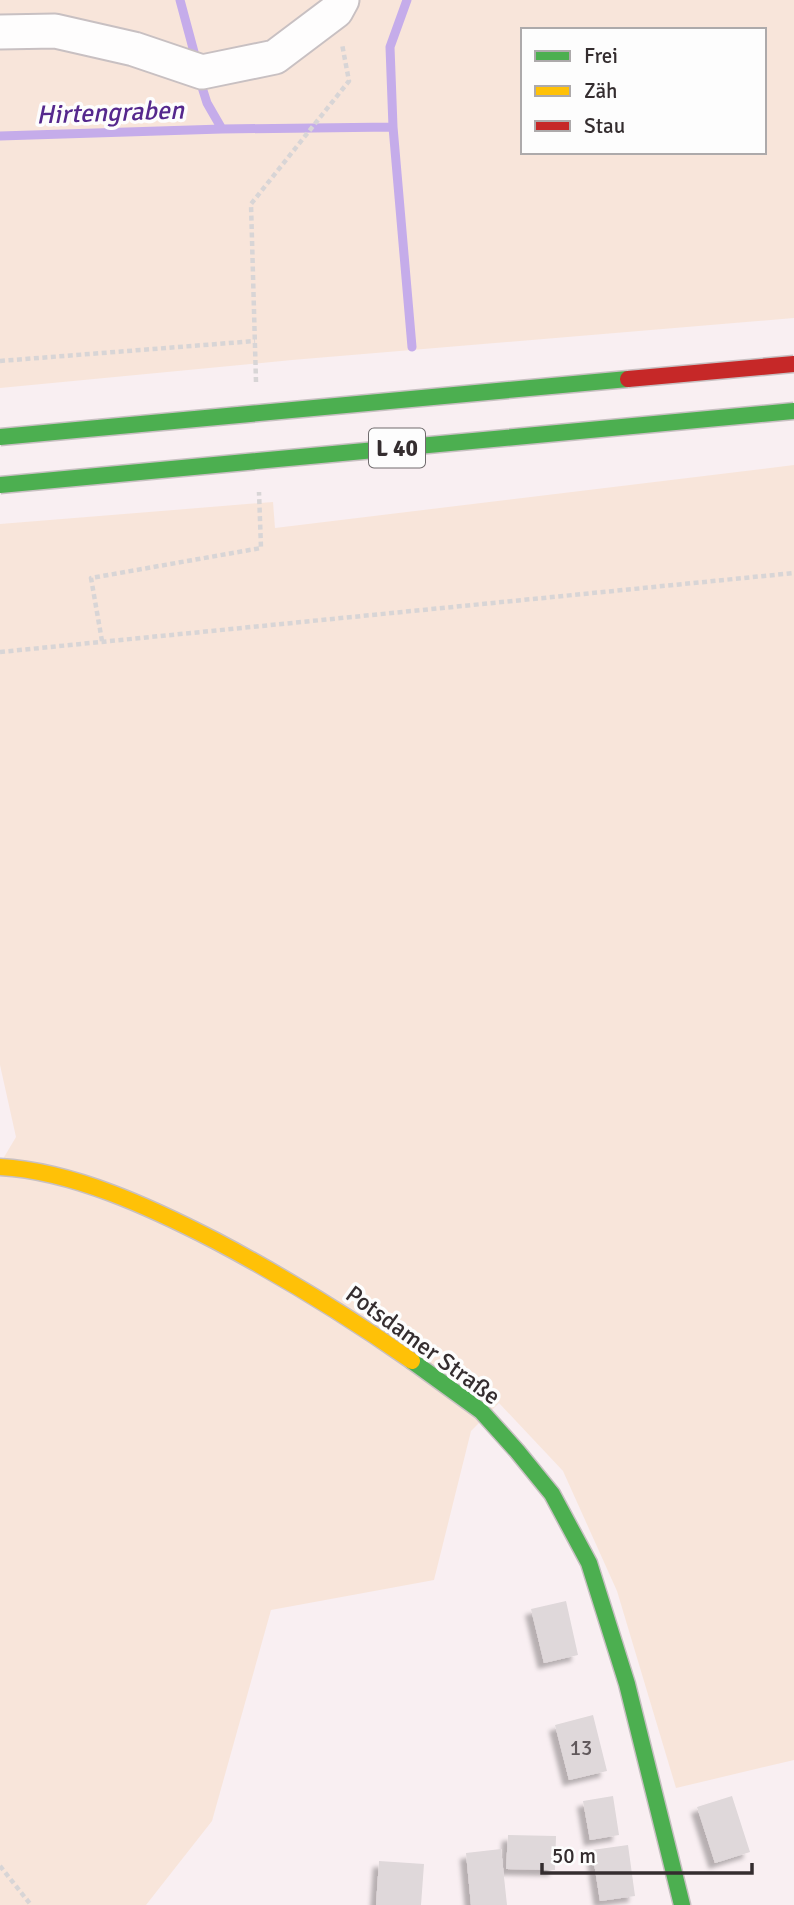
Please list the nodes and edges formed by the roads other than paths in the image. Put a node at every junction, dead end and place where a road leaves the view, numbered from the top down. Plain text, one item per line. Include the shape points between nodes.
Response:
1 (339, 6) edge
2 (0, 32) edge
3 (794, 365) edge
4 (794, 411) edge
5 (0, 437) edge
6 (0, 485) edge
7 (0, 1167) edge
8 (682, 1905) edge

1 - 2 street via 275,57 202,72 134,49 55,31
3 - 5 main road, L 40, bridge
4 - 6 main road, L 40, bridge
7 - 8 main road, Potsdamer Straße via 93,1186 169,1217 352,1319 481,1411 552,1494 589,1563 627,1684

